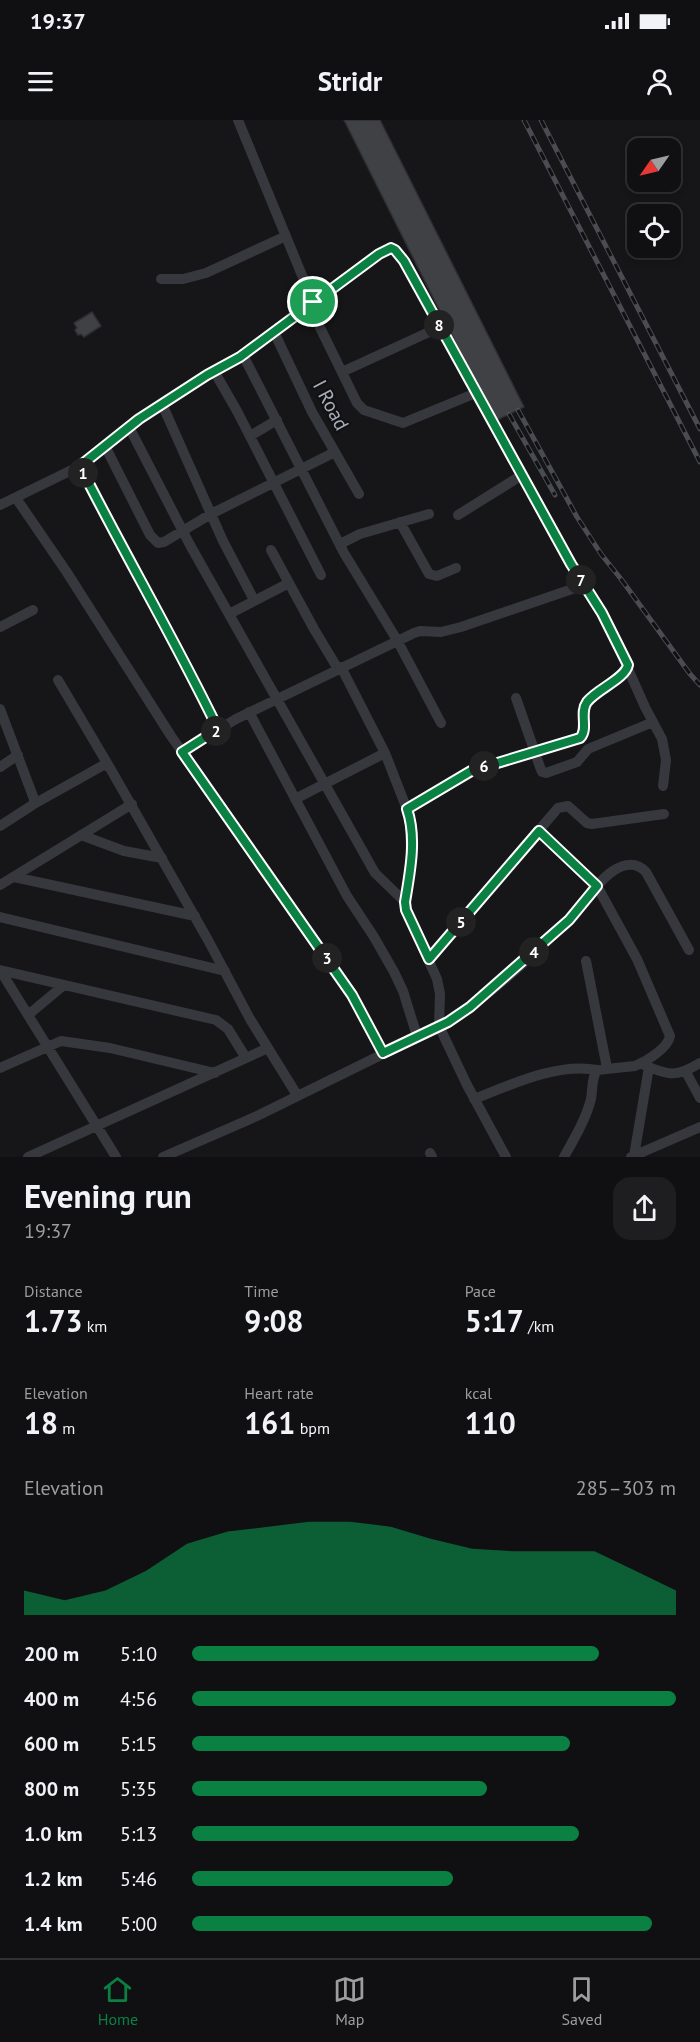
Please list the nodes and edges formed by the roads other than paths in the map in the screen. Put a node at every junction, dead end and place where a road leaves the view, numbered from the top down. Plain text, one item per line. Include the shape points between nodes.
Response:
1 (238, 120) edge
2 (286, 236) junction
3 (161, 279) dead end
4 (311, 304) junction
5 (440, 327) junction
6 (274, 332) junction
7 (243, 355) junction
8 (214, 371) junction
9 (342, 372) junction
10 (476, 393) junction
11 (162, 404) junction
12 (277, 420) junction
13 (129, 427) junction
14 (250, 436) junction
15 (105, 446) junction
16 (335, 452) junction
17 (80, 466) junction
18 (302, 470) junction
19 (522, 475) junction
20 (274, 484) junction
21 (359, 495) dead end
22 (16, 498) junction
23 (0, 505) edge
24 (211, 514) junction
25 (429, 514) dead end
26 (458, 515) dead end
27 (400, 522) junction
28 (183, 531) junction
29 (340, 544) junction
30 (271, 550) dead end
31 (456, 568) dead end
32 (321, 575) dead end
33 (289, 583) junction
34 (584, 585) junction
35 (254, 600) junction
36 (33, 610) dead end
37 (229, 614) junction
38 (0, 627) edge
39 (397, 640) junction
40 (340, 668) junction
41 (628, 669) junction
42 (58, 680) dead end
43 (278, 698) junction
44 (516, 698) dead end
45 (0, 708) edge
46 (249, 712) junction
47 (653, 722) junction
48 (441, 723) dead end
49 (218, 729) junction
50 (182, 752) junction
51 (535, 752) junction
52 (385, 753) junction
53 (18, 755) junction
54 (0, 767) edge
55 (110, 768) junction
56 (326, 783) junction
57 (663, 786) dead end
58 (295, 799) junction
59 (34, 804) junction
60 (132, 804) junction
61 (407, 809) junction
62 (664, 814) dead end
63 (0, 826) edge
64 (539, 831) junction
65 (81, 835) junction
66 (162, 858) junction
67 (14, 877) junction
68 (0, 885) edge
69 (597, 886) junction
70 (405, 902) junction
71 (195, 916) junction
72 (0, 917) edge
73 (689, 950) dead end
74 (429, 959) junction
75 (586, 961) dead end
76 (0, 970) edge
77 (225, 971) junction
78 (64, 985) junction
79 (5, 988) edge
80 (28, 1015) junction
81 (439, 1026) junction
82 (417, 1036) junction
83 (48, 1046) junction
84 (268, 1048) junction
85 (383, 1053) junction
86 (246, 1058) junction
87 (700, 1063) edge
88 (645, 1066) junction
89 (0, 1068) edge
90 (602, 1069) junction
91 (686, 1072) junction
92 (215, 1073) junction
93 (297, 1095) junction
94 (700, 1098) edge
95 (474, 1099) junction
96 (97, 1126) junction
97 (700, 1127) edge
98 (33, 1156) edge
99 (632, 1156) edge
100 (116, 1157) edge
101 (162, 1157) edge
102 (506, 1157) edge
103 (564, 1157) edge

1 - 2 street
2 - 3 street via 195,277
2 - 4 street
4 - 5 street via 391,248 404,261
4 - 6 street
4 - 9 street
5 - 9 street
5 - 10 street
6 - 7 street
6 - 16 street, I Road
7 - 8 street
7 - 12 street
8 - 11 street
8 - 14 street
9 - 10 street via 360,407 403,423
10 - 19 street
11 - 13 street
11 - 24 street
12 - 14 street
12 - 18 street
13 - 15 street
13 - 28 street
14 - 20 street
15 - 17 street
15 - 28 street via 154,541 164,542
16 - 18 street
16 - 21 street, I Road
17 - 22 street
17 - 49 street
18 - 20 street
18 - 29 street
19 - 26 street
19 - 34 street
20 - 24 street
20 - 32 street
22 - 23 street
22 - 50 street
24 - 28 street
24 - 35 street
25 - 27 street
27 - 29 street
27 - 31 street via 429,574 437,576
28 - 37 street
29 - 39 street
30 - 33 street
33 - 35 street
33 - 40 street
34 - 39 street via 460,627 441,632 420,631
34 - 41 street via 628,662
35 - 37 street
36 - 38 street
37 - 43 street
39 - 40 street
39 - 48 street
40 - 43 street
40 - 52 street
41 - 47 street
41 - 51 street via 587,702 583,736
42 - 55 street
43 - 46 street
43 - 56 street
44 - 51 street
45 - 53 street
46 - 49 street
46 - 58 street
47 - 51 street via 588,749 577,762 546,773
47 - 57 street via 661,733 666,753
49 - 50 street
50 - 85 street via 352,995
51 - 61 street via 471,771
52 - 56 street
52 - 61 street
53 - 54 street
53 - 59 street
55 - 59 street via 102,766
55 - 60 street
56 - 58 street
56 - 70 street via 375,873
58 - 82 street via 347,896 394,972
59 - 63 street
60 - 65 street
60 - 66 street
61 - 70 street via 411,859
62 - 64 street via 592,824 568,806 562,806
64 - 69 street
64 - 74 street
65 - 66 street via 124,851
65 - 67 street
66 - 71 street
67 - 68 street
67 - 71 street
69 - 73 street via 614,870 633,864 640,866
69 - 81 street via 545,943 470,1007
69 - 88 street via 637,959 670,1036
70 - 74 street
71 - 77 street
72 - 77 street
74 - 81 street via 440,994
75 - 90 street
76 - 78 street
76 - 79 street
77 - 84 street
78 - 80 street
78 - 86 street via 216,1020 228,1029
79 - 80 street
80 - 83 street
81 - 82 street
81 - 95 street
82 - 85 street
83 - 89 street
83 - 92 street via 73,1042
83 - 96 street
84 - 86 street
84 - 93 street
85 - 93 street
86 - 92 street
87 - 91 street
88 - 90 street
88 - 91 street via 668,1074
88 - 99 street
90 - 95 street via 571,1068 516,1082
90 - 103 street via 594,1074 585,1115
91 - 94 street
92 - 96 street
93 - 101 street
95 - 102 street
96 - 98 street
96 - 100 street
97 - 99 street

